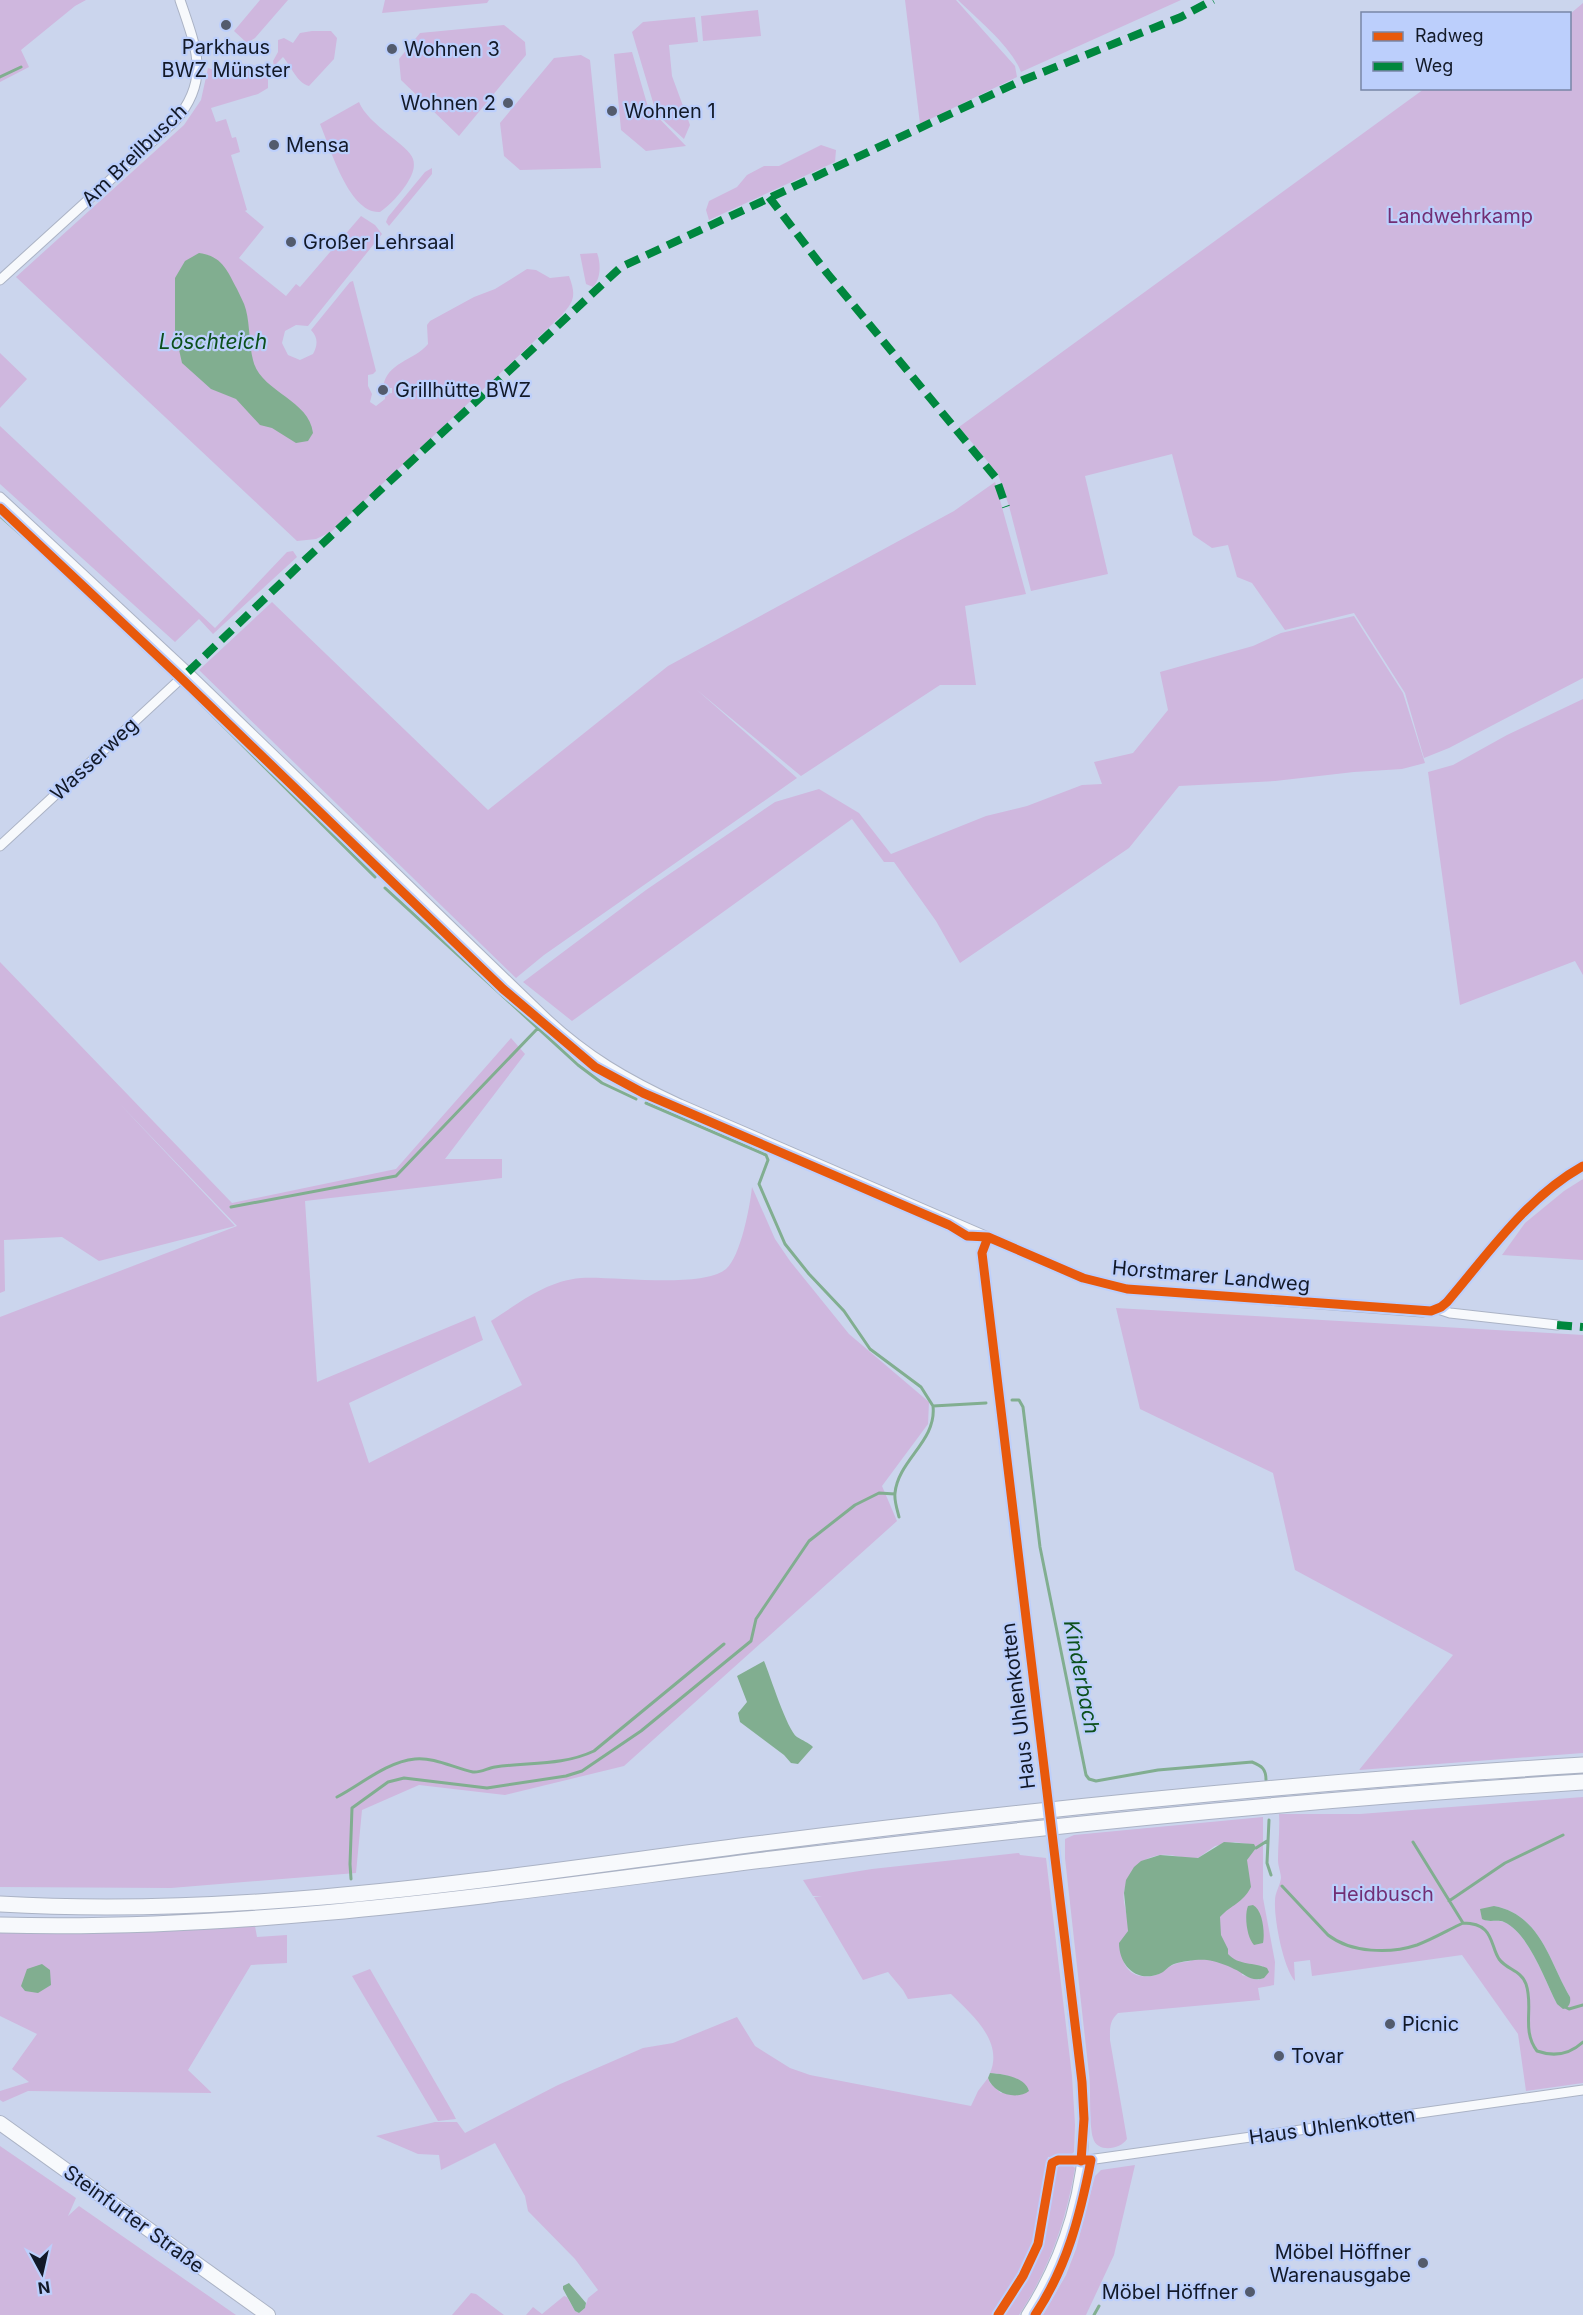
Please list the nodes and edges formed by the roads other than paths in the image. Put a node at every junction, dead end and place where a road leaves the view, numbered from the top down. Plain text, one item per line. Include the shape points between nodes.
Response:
1 (180, 0) edge
2 (0, 280) edge
3 (0, 497) edge
4 (188, 672) junction
5 (0, 846) edge
6 (1583, 1166) edge
7 (988, 1237) junction
8 (1438, 1309) junction
9 (1557, 1325) dead end
10 (1583, 1765) edge
11 (1583, 1782) edge
12 (0, 1904) edge
13 (0, 1925) edge
14 (1583, 2090) edge
15 (0, 2123) edge
16 (1082, 2161) junction
17 (268, 2315) edge
18 (1026, 2315) edge

1 - 2 street, Am Breilbusch via 198,64 187,107
3 - 4 street, Horstmarer Landweg
4 - 5 street, Wasserweg
4 - 7 street, Horstmarer Landweg via 544,1016 593,1058 680,1104
6 - 8 street via 1541,1195
7 - 8 street, Horstmarer Landweg via 1083,1278 1127,1289 1422,1312
7 - 16 street, Haus Uhlenkotten, bridge via 982,1253 1082,2090
8 - 9 street, Horstmarer Landweg
10 - 12 highway via 1341,1782 1076,1807 276,1900 144,1907
11 - 13 highway via 1120,1819 324,1913 164,1924
14 - 16 street, Haus Uhlenkotten
15 - 17 main road, Steinfurter Straße
16 - 18 street, Haus Uhlenkotten via 1068,2230 1049,2276

